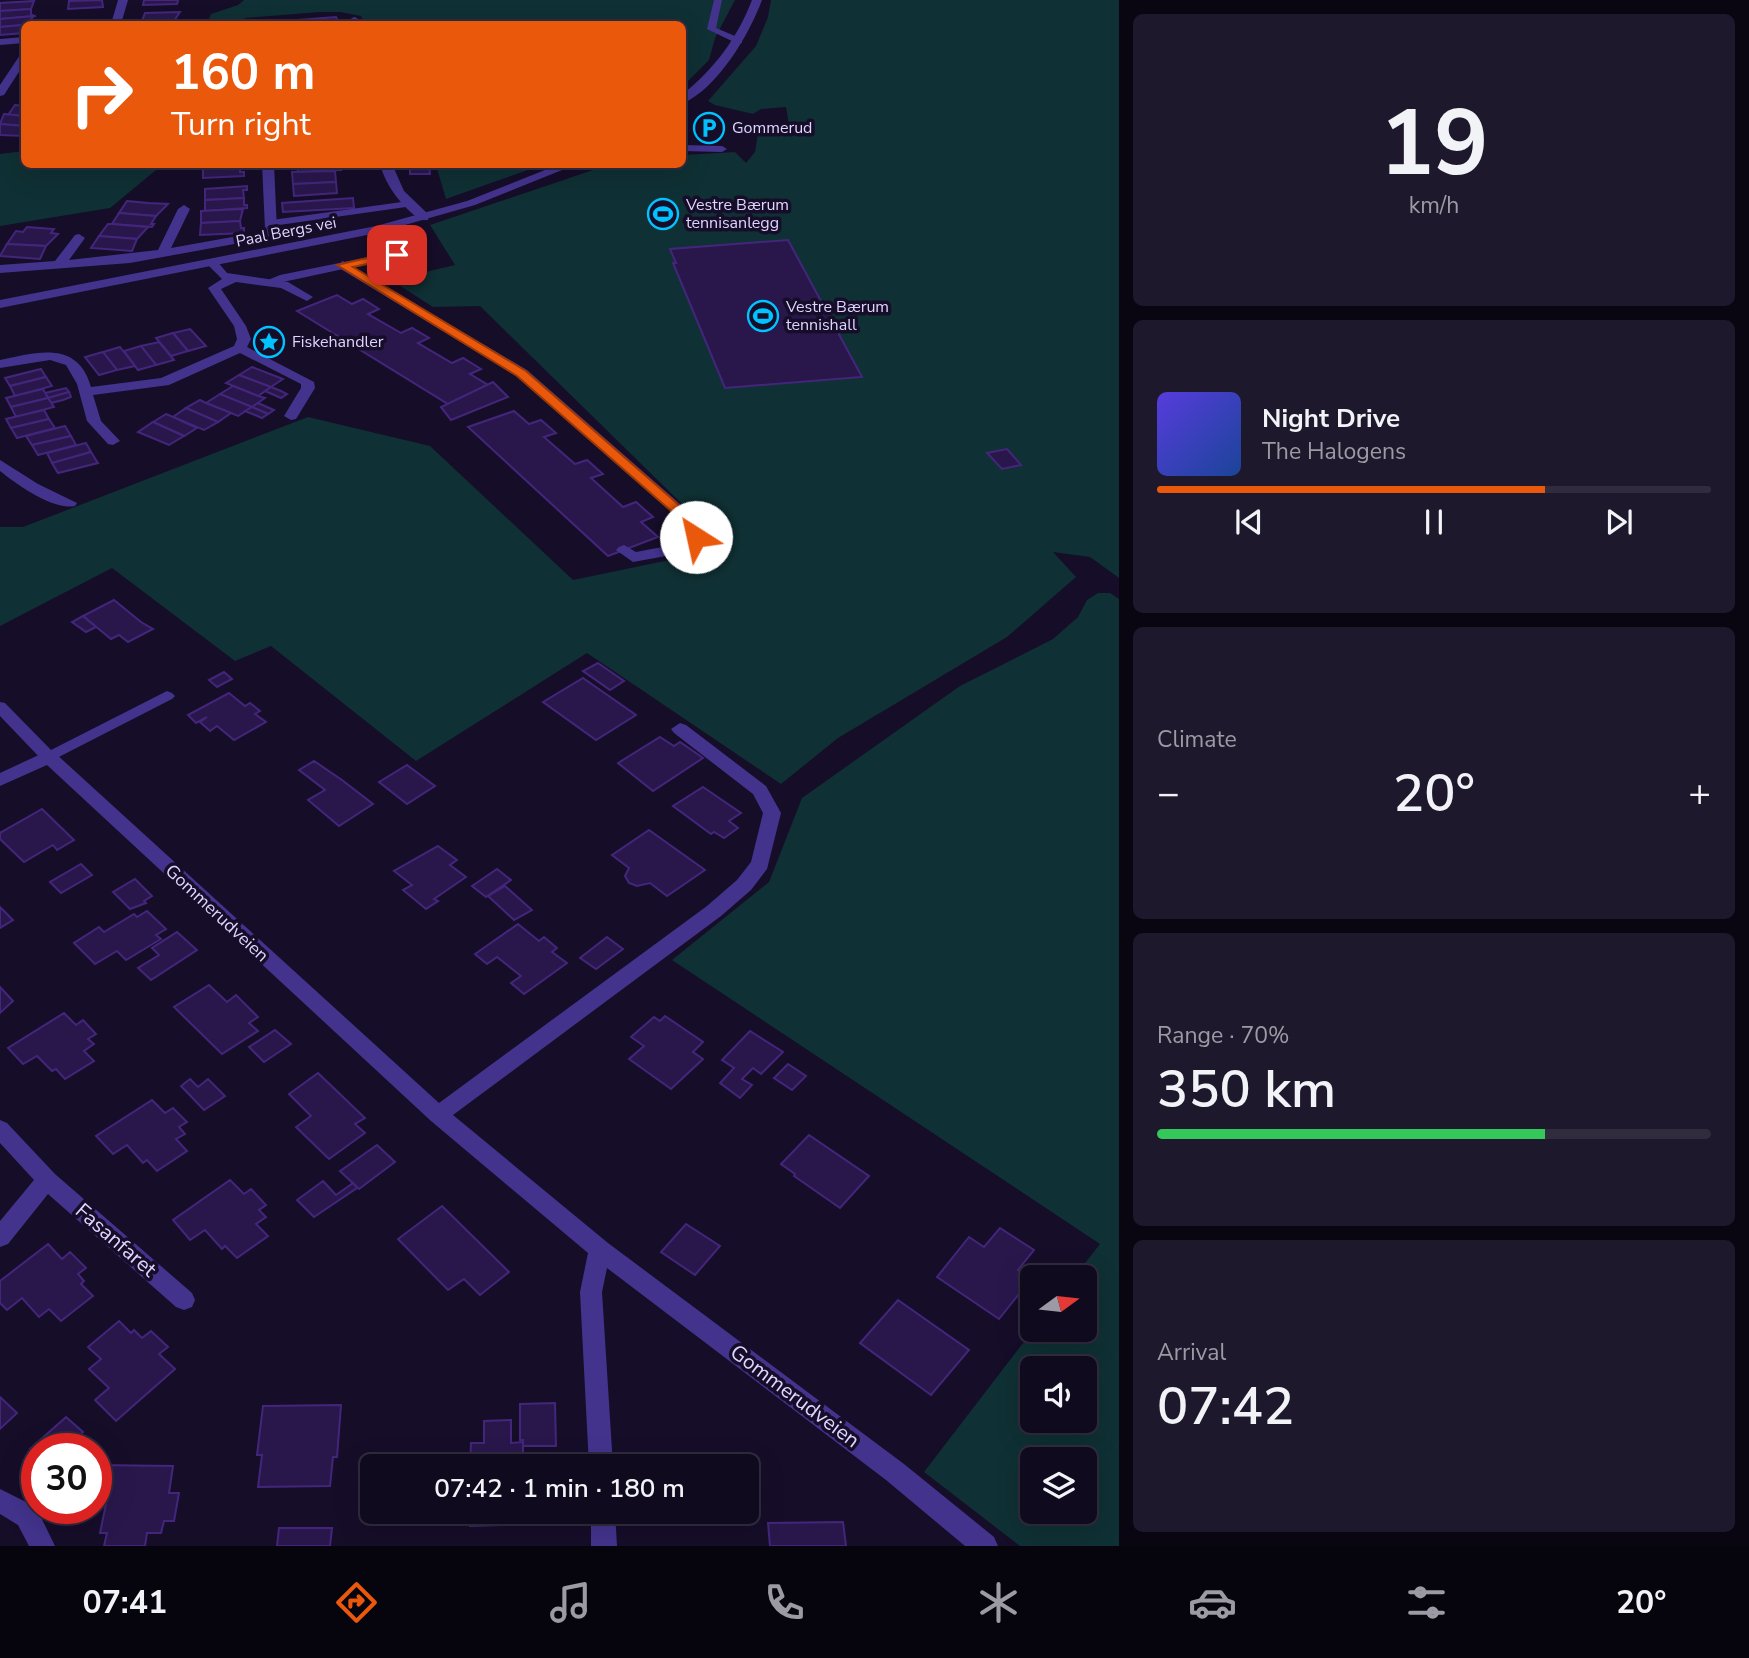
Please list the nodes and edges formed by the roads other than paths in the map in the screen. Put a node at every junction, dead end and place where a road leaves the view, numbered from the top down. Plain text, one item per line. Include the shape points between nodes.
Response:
1 (123, 0) edge
2 (718, 0) edge
3 (757, 0) edge
4 (117, 21) edge
5 (21, 40) edge
6 (0, 41) edge
7 (739, 41) junction
8 (21, 62) edge
9 (0, 93) edge
10 (686, 97) edge
11 (686, 148) edge
12 (722, 149) dead end
13 (268, 168) edge
14 (388, 168) edge
15 (562, 168) edge
16 (409, 204) junction
17 (184, 209) dead end
18 (424, 217) junction
19 (272, 223) junction
20 (79, 238) dead end
21 (424, 249) dead end
22 (163, 253) junction
23 (212, 263) junction
24 (343, 265) junction
25 (58, 266) junction
26 (0, 269) edge
27 (232, 279) junction
28 (269, 282) junction
29 (307, 297) dead end
30 (0, 304) edge
31 (240, 348) junction
32 (0, 364) edge
33 (84, 392) junction
34 (291, 416) dead end
35 (113, 441) dead end
36 (0, 464) edge
37 (70, 503) dead end
38 (624, 550) dead end
39 (167, 696) dead end
40 (0, 707) edge
41 (680, 730) dead end
42 (48, 757) junction
43 (0, 780) edge
44 (438, 1115) junction
45 (0, 1129) edge
46 (47, 1180) junction
47 (0, 1237) edge
48 (600, 1250) junction
49 (184, 1300) dead end
50 (600, 1454) edge
51 (0, 1501) edge
52 (603, 1524) edge
53 (43, 1546) edge
54 (604, 1546) edge
55 (985, 1546) edge

1 - 4 street
2 - 7 lane via 711,29
3 - 7 street
5 - 6 street
7 - 10 street via 723,65
8 - 9 street
11 - 12 lane
13 - 19 street
14 - 16 street
15 - 18 street, Paal Bergs vei
16 - 18 street
16 - 19 lane
17 - 22 street
18 - 23 street, Paal Bergs vei
19 - 22 street via 271,231 263,235
20 - 25 street
21 - 24 lane
22 - 25 street
23 - 27 street via 216,271
23 - 30 street, Paal Bergs vei
24 - 28 lane
24 - 38 street via 522,373 695,530 694,543 688,547 633,557
25 - 26 street
27 - 28 street
27 - 31 street via 214,288 240,326 244,339
28 - 29 street
31 - 33 street via 164,382
31 - 34 street via 307,382
32 - 33 street via 38,356 62,357 84,382
33 - 35 street via 95,422
36 - 37 street via 50,497
39 - 42 lane
40 - 42 lane, Gommerudveien
41 - 44 street via 760,790 772,813 760,864 714,911
42 - 43 street
42 - 44 street, Gommerudveien
44 - 48 street, Gommerudveien
45 - 46 street, Fasanfaret
46 - 47 street
46 - 49 street, Fasanfaret
48 - 50 street via 591,1292
48 - 55 street, Gommerudveien via 895,1472
51 - 53 street via 27,1516
52 - 54 street

